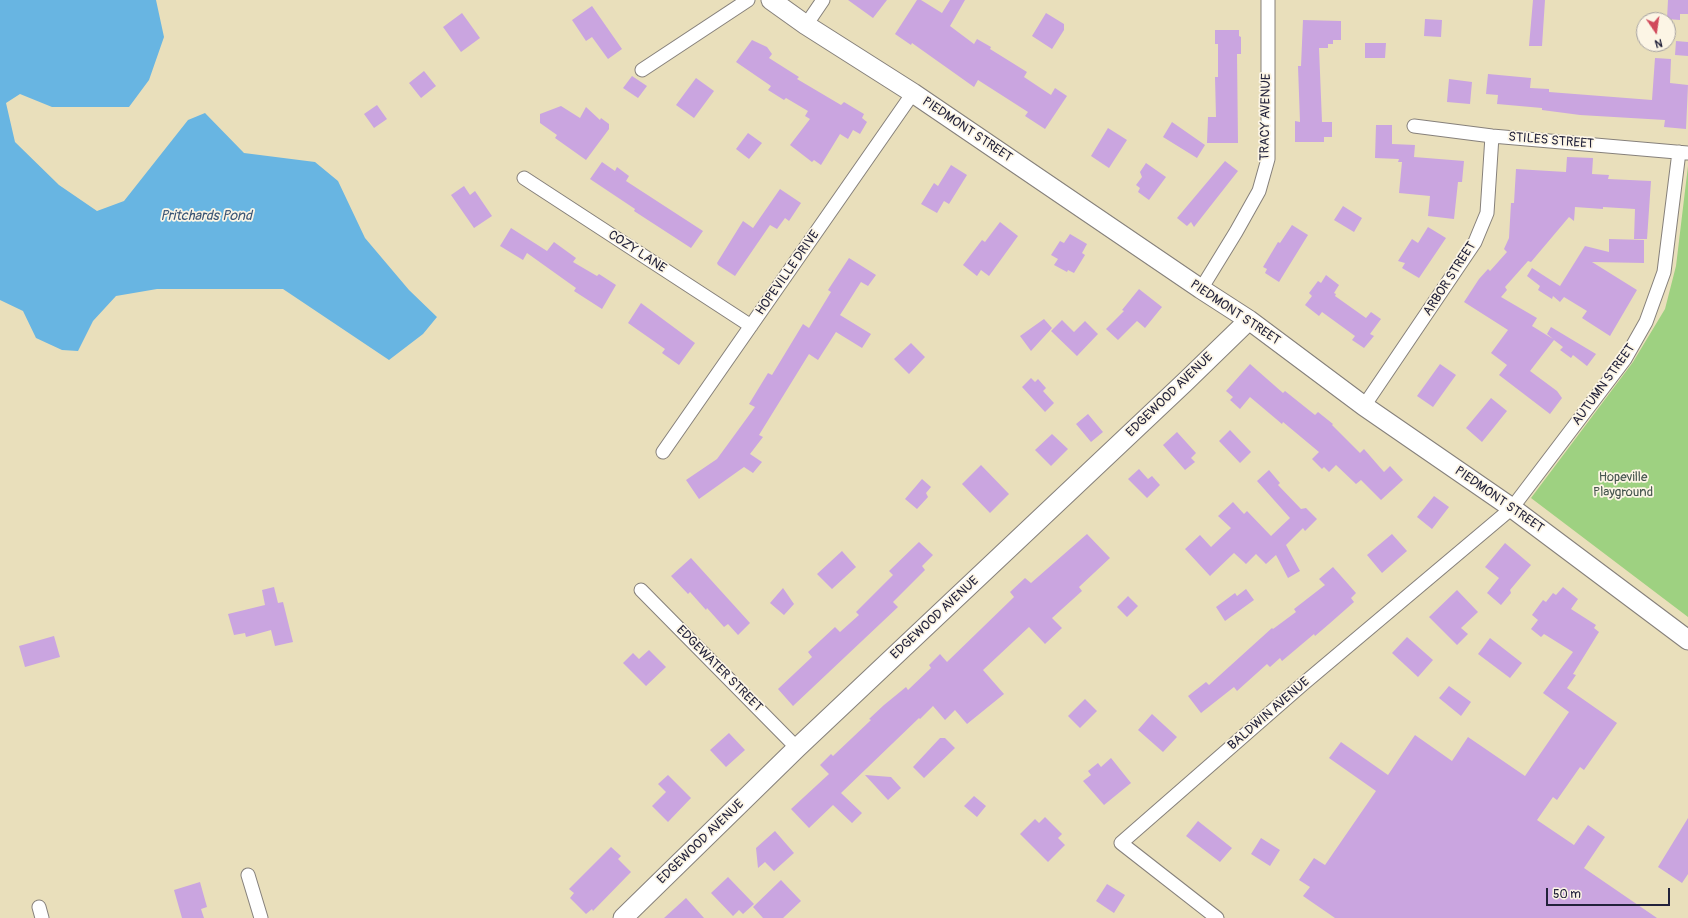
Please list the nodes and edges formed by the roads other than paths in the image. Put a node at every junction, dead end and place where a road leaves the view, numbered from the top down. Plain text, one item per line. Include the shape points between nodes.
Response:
1 (748, 0) edge
2 (771, 0) edge
3 (823, 0) edge
4 (1268, 0) edge
5 (806, 25) junction
6 (642, 70) dead end
7 (913, 93) junction
8 (1414, 126) dead end
9 (1492, 136) junction
10 (1683, 153) edge
11 (524, 178) dead end
12 (1201, 289) junction
13 (1248, 320) junction
14 (751, 326) junction
15 (1364, 406) junction
16 (663, 452) dead end
17 (1512, 508) junction
18 (641, 590) dead end
19 (1688, 640) edge
20 (797, 748) junction
21 (248, 875) dead end
22 (261, 918) edge
23 (623, 918) edge
24 (1217, 918) edge

1 - 6 street
2 - 5 street, PIEDMONT STREET
3 - 5 street
4 - 12 street, TRACY AVENUE via 1268,159 1259,191
5 - 7 street, PIEDMONT STREET
7 - 12 street, PIEDMONT STREET
7 - 14 street, HOPEVILLE DRIVE
8 - 9 street, STILES STREET
9 - 10 street, STILES STREET
9 - 15 street, ARBOR STREET via 1487,213 1475,242
10 - 17 street, AUTUMN STREET via 1664,272 1646,322 1625,359
11 - 14 street, COZY LANE
12 - 13 street, PIEDMONT STREET
13 - 15 street, PIEDMONT STREET
13 - 20 street, EDGEWOOD AVENUE
14 - 16 street, HOPEVILLE DRIVE
15 - 17 street, PIEDMONT STREET
17 - 19 street, PIEDMONT STREET
17 - 24 street, BALDWIN AVENUE via 1303,684 1121,843
18 - 20 street, EDGEWATER STREET
20 - 23 street, EDGEWOOD AVENUE
21 - 22 street

